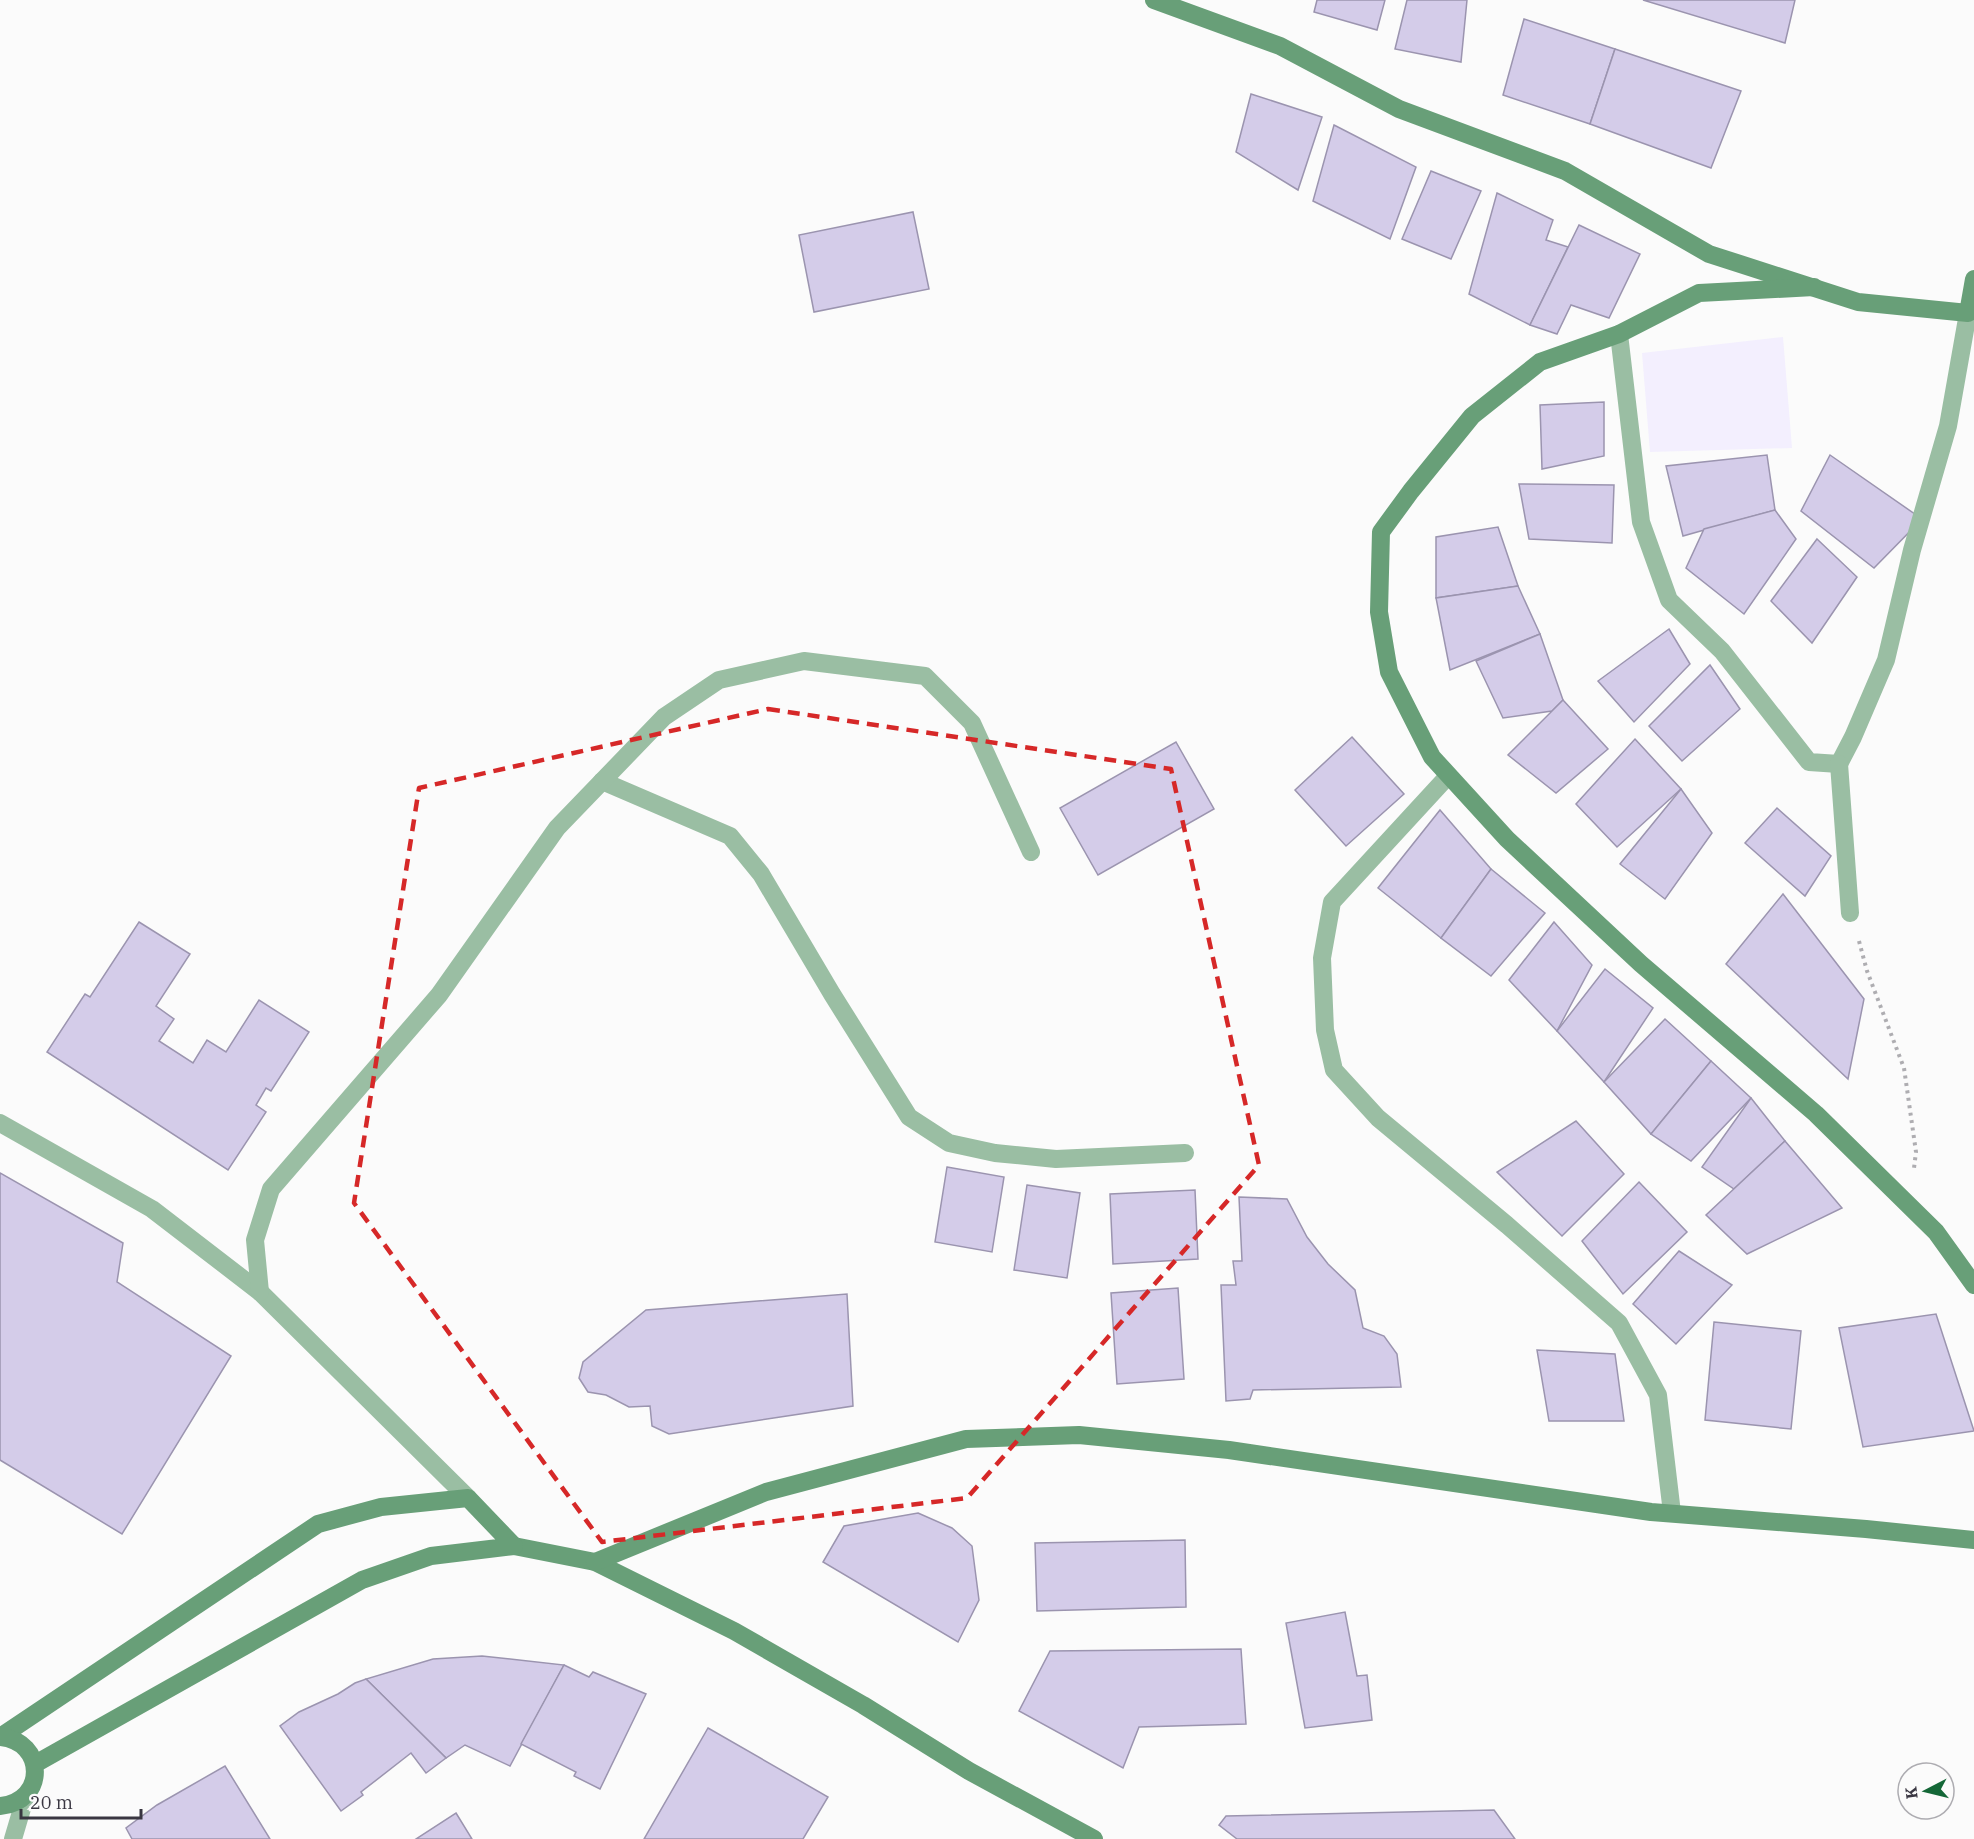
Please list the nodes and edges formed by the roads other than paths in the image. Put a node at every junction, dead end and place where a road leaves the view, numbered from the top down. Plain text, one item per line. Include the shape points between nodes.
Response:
1 (1154, 0) edge
2 (1974, 279) edge
3 (1814, 287) junction
4 (1968, 313) junction
5 (1619, 334) junction
6 (1839, 764) junction
7 (1448, 776) junction
8 (602, 781) junction
9 (1031, 852) dead end
10 (1850, 913) road end
11 (0, 1123) edge
12 (1185, 1153) dead end
13 (1974, 1285) edge
14 (260, 1292) junction
15 (468, 1498) junction
16 (1672, 1513) junction
17 (1974, 1540) edge
18 (514, 1546) junction
19 (595, 1562) junction
20 (0, 1737) edge
21 (35, 1764) junction
22 (26, 1795) junction
23 (0, 1806) edge
24 (13, 1839) edge
25 (1094, 1839) edge

1 - 3 street via 1280,45 1399,109 1565,171 1709,254
2 - 4 street
3 - 4 street via 1858,302
3 - 5 street via 1699,293
4 - 6 street via 1948,426 1912,550 1886,660
5 - 6 street via 1641,522 1670,600 1722,651 1809,762
5 - 7 street via 1540,362 1472,416 1381,532 1379,612 1389,672 1432,757
6 - 10 street
7 - 13 street via 1507,839 1624,948 1816,1114 1936,1232
7 - 16 street via 1332,902 1322,958 1325,1030 1334,1070 1378,1118 1619,1323 1658,1395
8 - 9 street via 664,717 718,680 804,661 926,676 972,723
8 - 12 street via 730,836 761,874 909,1117 949,1143 1056,1159
8 - 14 street via 557,828 439,995 271,1190 255,1240
11 - 14 street via 152,1209
14 - 15 street
15 - 18 street
15 - 20 street via 381,1507 318,1524
16 - 17 street
16 - 19 street via 1228,1450 1080,1435 966,1439 766,1492
18 - 19 street
18 - 21 street via 431,1556 362,1580
19 - 25 street via 734,1631 969,1771
20 - 21 street via 22,1745
21 - 22 street via 33,1786
22 - 23 street
22 - 24 street

